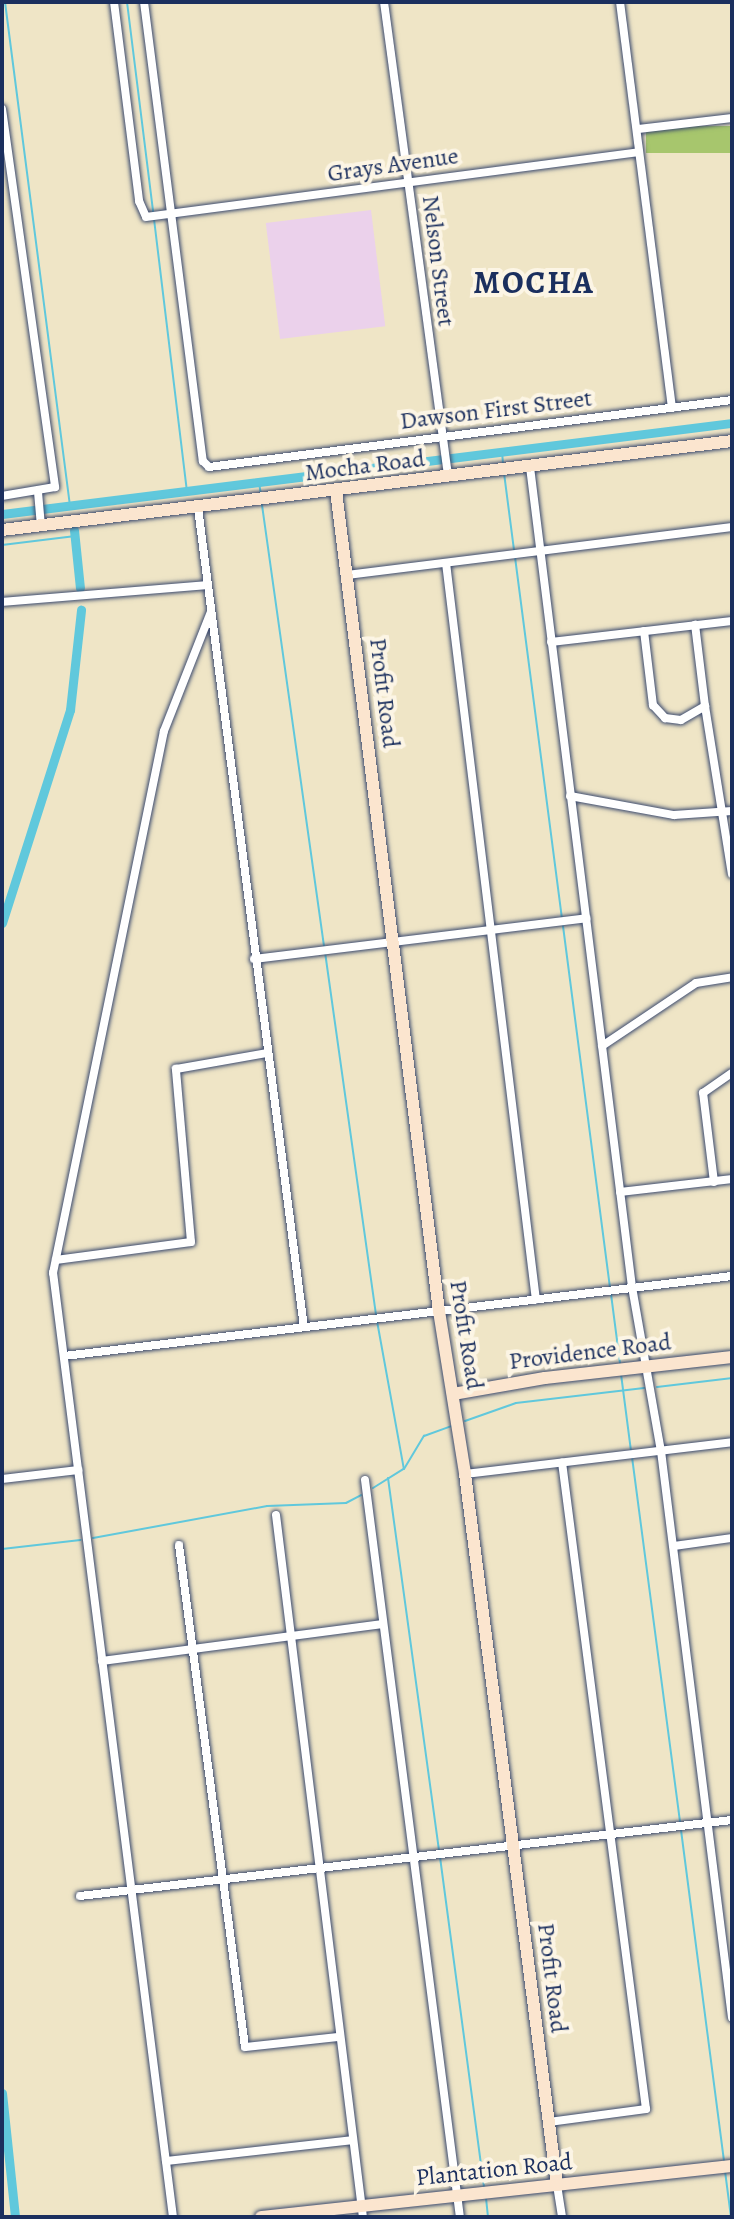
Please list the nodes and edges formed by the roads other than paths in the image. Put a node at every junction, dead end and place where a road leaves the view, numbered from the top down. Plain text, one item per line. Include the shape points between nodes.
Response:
1 (114, 2) edge
2 (144, 2) edge
3 (384, 2) edge
4 (620, 2) edge
5 (2, 109) edge
6 (732, 118) edge
7 (638, 129) junction
8 (639, 152) junction
9 (408, 184) junction
10 (172, 215) junction
11 (732, 400) edge
12 (672, 408) junction
13 (441, 438) junction
14 (732, 441) edge
15 (530, 467) junction
16 (448, 473) junction
17 (336, 491) junction
18 (38, 492) junction
19 (2, 496) edge
20 (198, 508) junction
21 (40, 523) junction
22 (732, 527) edge
23 (2, 530) edge
24 (541, 551) junction
25 (446, 563) junction
26 (347, 575) junction
27 (207, 585) junction
28 (2, 602) edge
29 (210, 614) junction
30 (732, 621) edge
31 (695, 625) junction
32 (644, 631) junction
33 (551, 642) junction
34 (705, 706) junction
35 (570, 796) junction
36 (728, 811) edge
37 (732, 874) edge
38 (586, 918) junction
39 (490, 930) junction
40 (393, 941) junction
41 (254, 959) junction
42 (732, 977) edge
43 (602, 1046) junction
44 (267, 1053) junction
45 (732, 1073) edge
46 (732, 1179) edge
47 (714, 1182) junction
48 (620, 1192) junction
49 (56, 1260) junction
50 (732, 1276) edge
51 (632, 1287) junction
52 (536, 1300) junction
53 (439, 1311) junction
54 (304, 1327) junction
55 (64, 1356) junction
56 (732, 1357) edge
57 (647, 1367) junction
58 (453, 1394) junction
59 (732, 1442) edge
60 (661, 1451) junction
61 (562, 1462) junction
62 (78, 1470) junction
63 (465, 1474) junction
64 (2, 1479) edge
65 (365, 1480) dead end
66 (276, 1515) dead end
67 (732, 1538) edge
68 (179, 1545) dead end
69 (674, 1546) junction
70 (383, 1624) junction
71 (292, 1636) junction
72 (194, 1649) junction
73 (102, 1661) junction
74 (732, 1820) edge
75 (708, 1823) junction
76 (612, 1833) junction
77 (513, 1845) junction
78 (415, 1856) junction
79 (319, 1869) junction
80 (221, 1880) junction
81 (131, 1890) junction
82 (80, 1896) dead end
83 (732, 2018) edge
84 (338, 2037) junction
85 (549, 2122) junction
86 (352, 2140) junction
87 (166, 2161) junction
88 (732, 2166) edge
89 (557, 2185) junction
90 (457, 2196) junction
91 (362, 2212) edge
92 (173, 2217) edge
93 (261, 2217) edge
94 (460, 2217) edge
95 (562, 2217) edge

1 - 10 street, Grays Avenue via 139,201 142,211 153,218
2 - 10 street, Dawson First Street
3 - 9 street, Nelson Street
4 - 7 street
5 - 18 street via 55,487
6 - 7 street
7 - 8 street
8 - 9 street, Grays Avenue
8 - 12 street
9 - 10 street, Grays Avenue
9 - 13 street, Nelson Street
10 - 13 street, Dawson First Street via 203,461 212,468
11 - 12 street, Dawson First Street
12 - 13 street, Dawson First Street
13 - 16 street, Nelson Street
14 - 15 street, Mocha Road
15 - 16 street, Mocha Road
15 - 24 street
16 - 17 street, Mocha Road
17 - 20 street, Mocha Road
17 - 26 street, Profit Road
18 - 19 street
18 - 21 street
20 - 21 street, Mocha Road
20 - 27 street
21 - 23 street, Mocha Road
22 - 24 street
24 - 25 street
24 - 33 street
25 - 26 street
25 - 39 street
26 - 40 street, Profit Road
27 - 28 street
27 - 29 street
29 - 41 street
29 - 49 street via 164,731
30 - 31 street
31 - 32 street
31 - 34 street
32 - 33 street
32 - 34 street via 656,713 681,720
33 - 35 street
34 - 36 street
35 - 36 street via 674,815
35 - 38 street
36 - 37 street
38 - 39 street
38 - 43 street
39 - 40 street
39 - 52 street
40 - 41 street
40 - 53 street, Profit Road
41 - 44 street
42 - 43 street via 696,983
43 - 48 street
44 - 49 street via 176,1069 191,1242
44 - 54 street
45 - 47 street via 703,1093
46 - 47 street
47 - 48 street
48 - 51 street
49 - 55 street
50 - 51 street
51 - 52 street
51 - 57 street
52 - 53 street
53 - 54 street
53 - 58 street, Profit Road
54 - 55 street
55 - 62 street
56 - 57 street, Providence Road
57 - 58 street, Providence Road
57 - 60 street
58 - 63 street, Profit Road
59 - 60 street
60 - 61 street
60 - 69 street
61 - 63 street
61 - 76 street
62 - 64 street
62 - 73 street
63 - 77 street, Profit Road
65 - 70 street
66 - 71 street
67 - 69 street
68 - 72 street
69 - 75 street
70 - 71 street
70 - 78 street
71 - 72 street
71 - 79 street
72 - 73 street
72 - 80 street
73 - 81 street
74 - 75 street
75 - 76 street
75 - 83 street
76 - 77 street
76 - 85 street via 646,2109
77 - 78 street
77 - 85 street, Profit Road
78 - 79 street
78 - 90 street
79 - 80 street
79 - 84 street
80 - 81 street
80 - 84 street via 245,2047
81 - 82 street
81 - 87 street
84 - 86 street
85 - 89 street, Profit Road
86 - 87 street
86 - 91 street
87 - 92 street
88 - 89 street, Plantation Road
89 - 90 street, Plantation Road
89 - 95 street
90 - 91 street, Plantation Road
90 - 94 street
91 - 93 street, Plantation Road

